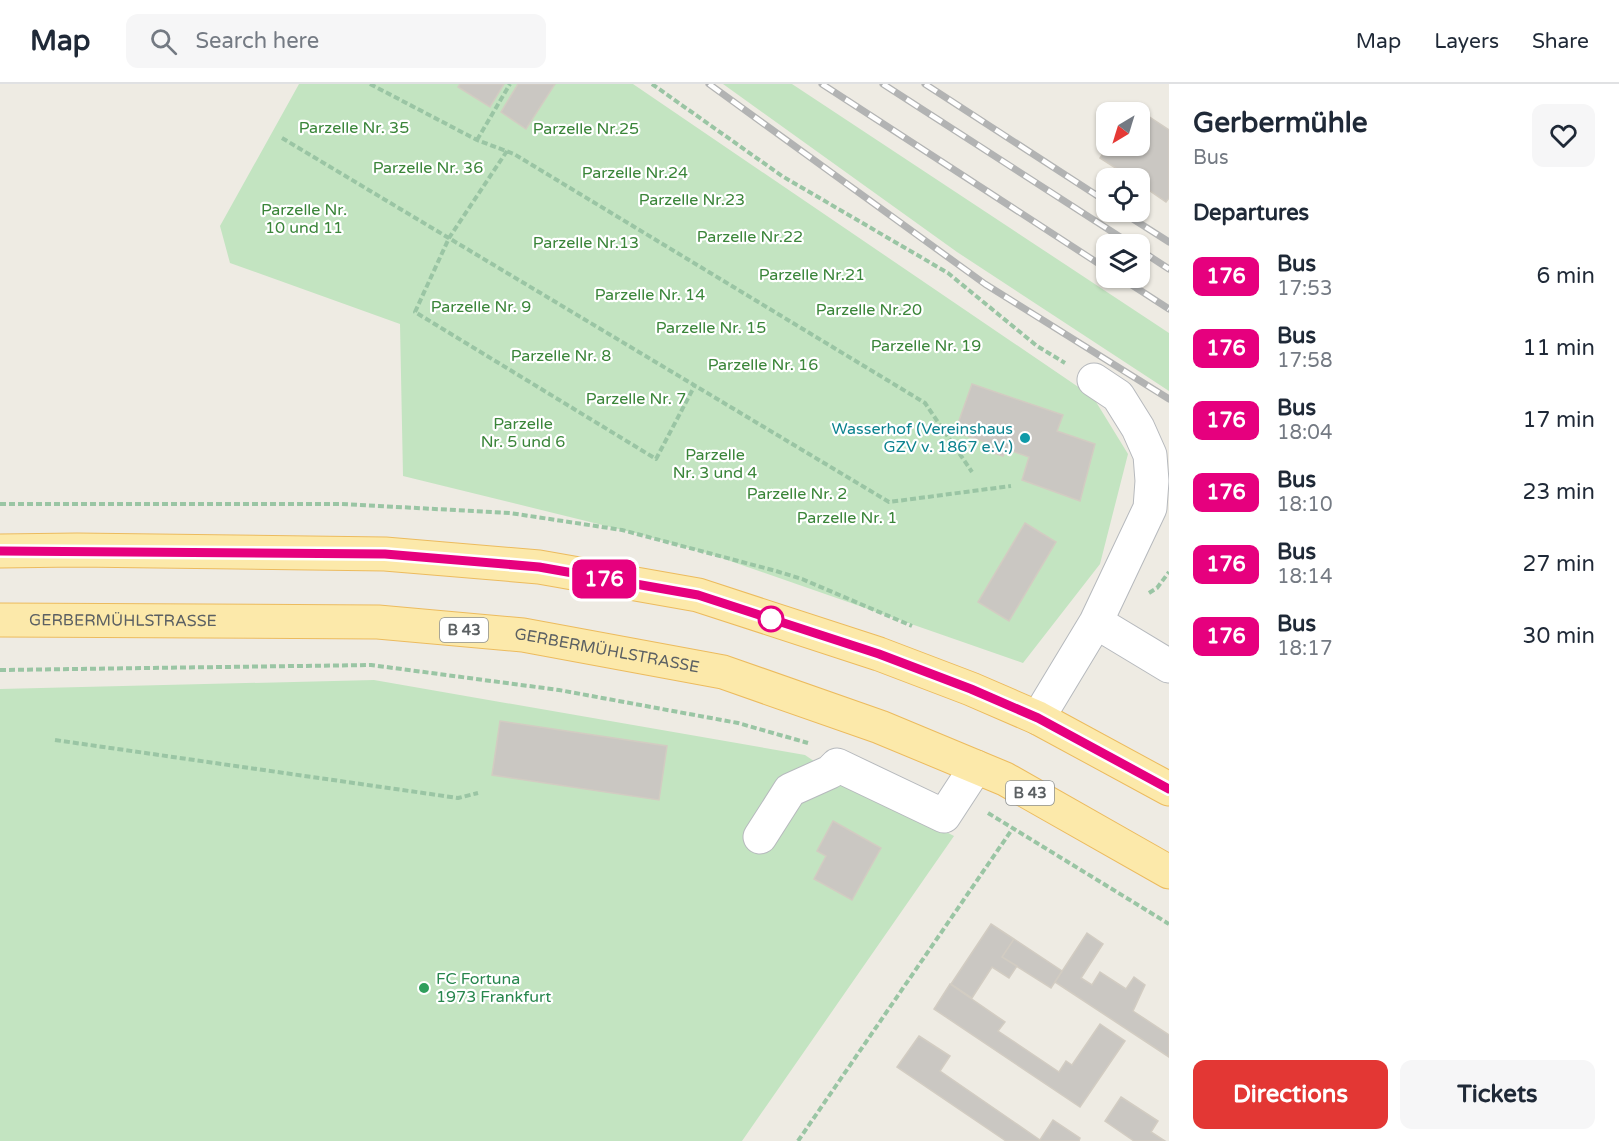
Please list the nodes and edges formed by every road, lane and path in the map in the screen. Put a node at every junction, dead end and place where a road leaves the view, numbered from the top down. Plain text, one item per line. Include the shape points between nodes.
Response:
1 (370, 84) edge
2 (510, 84) edge
3 (652, 84) edge
4 (282, 138) dead end
5 (477, 140) junction
6 (507, 151) junction
7 (450, 238) junction
8 (1094, 380) joint
9 (695, 386) junction
10 (972, 472) dead end
11 (1011, 486) dead end
12 (0, 504) edge
13 (212, 504) dead end
14 (0, 551) edge
15 (1169, 572) edge
16 (1157, 588) dead end
17 (0, 620) edge
18 (1096, 622) junction
19 (1169, 666) edge
20 (0, 670) edge
21 (1038, 718) junction
22 (56, 740) dead end
23 (816, 745) dead end
24 (976, 767) junction
25 (1169, 789) edge
26 (478, 793) dead end
27 (960, 797) junction
28 (1013, 828) junction
29 (760, 837) dead end
30 (1169, 872) edge
31 (1169, 924) edge
32 (798, 1141) edge

1 - 5 path
2 - 5 path
3 - 8 path via 782,176 948,273 1037,346
4 - 7 path
5 - 6 path
6 - 7 path
6 - 10 path via 925,402
7 - 9 path
7 - 9 path via 415,312 656,459
8 - 18 lane via 1118,396 1138,428 1150,455 1152,481 1150,508 1143,526
9 - 11 path via 889,502
12 - 13 path
14 - 21 main road via 385,554 539,567 698,595 879,654
15 - 16 path
17 - 24 main road, GERBERMÜHLSTRASSE / B 43 via 378,622 523,635 723,672 811,701
18 - 19 lane
18 - 21 lane
20 - 23 path via 371,665 559,690 738,723
21 - 25 main road
22 - 26 path via 458,798
24 - 27 lane
24 - 30 main road, GERBERMÜHLSTRASSE / B 43 via 1005,779
27 - 28 path
27 - 29 lane via 944,816 837,765 790,790
28 - 31 path
28 - 32 path

